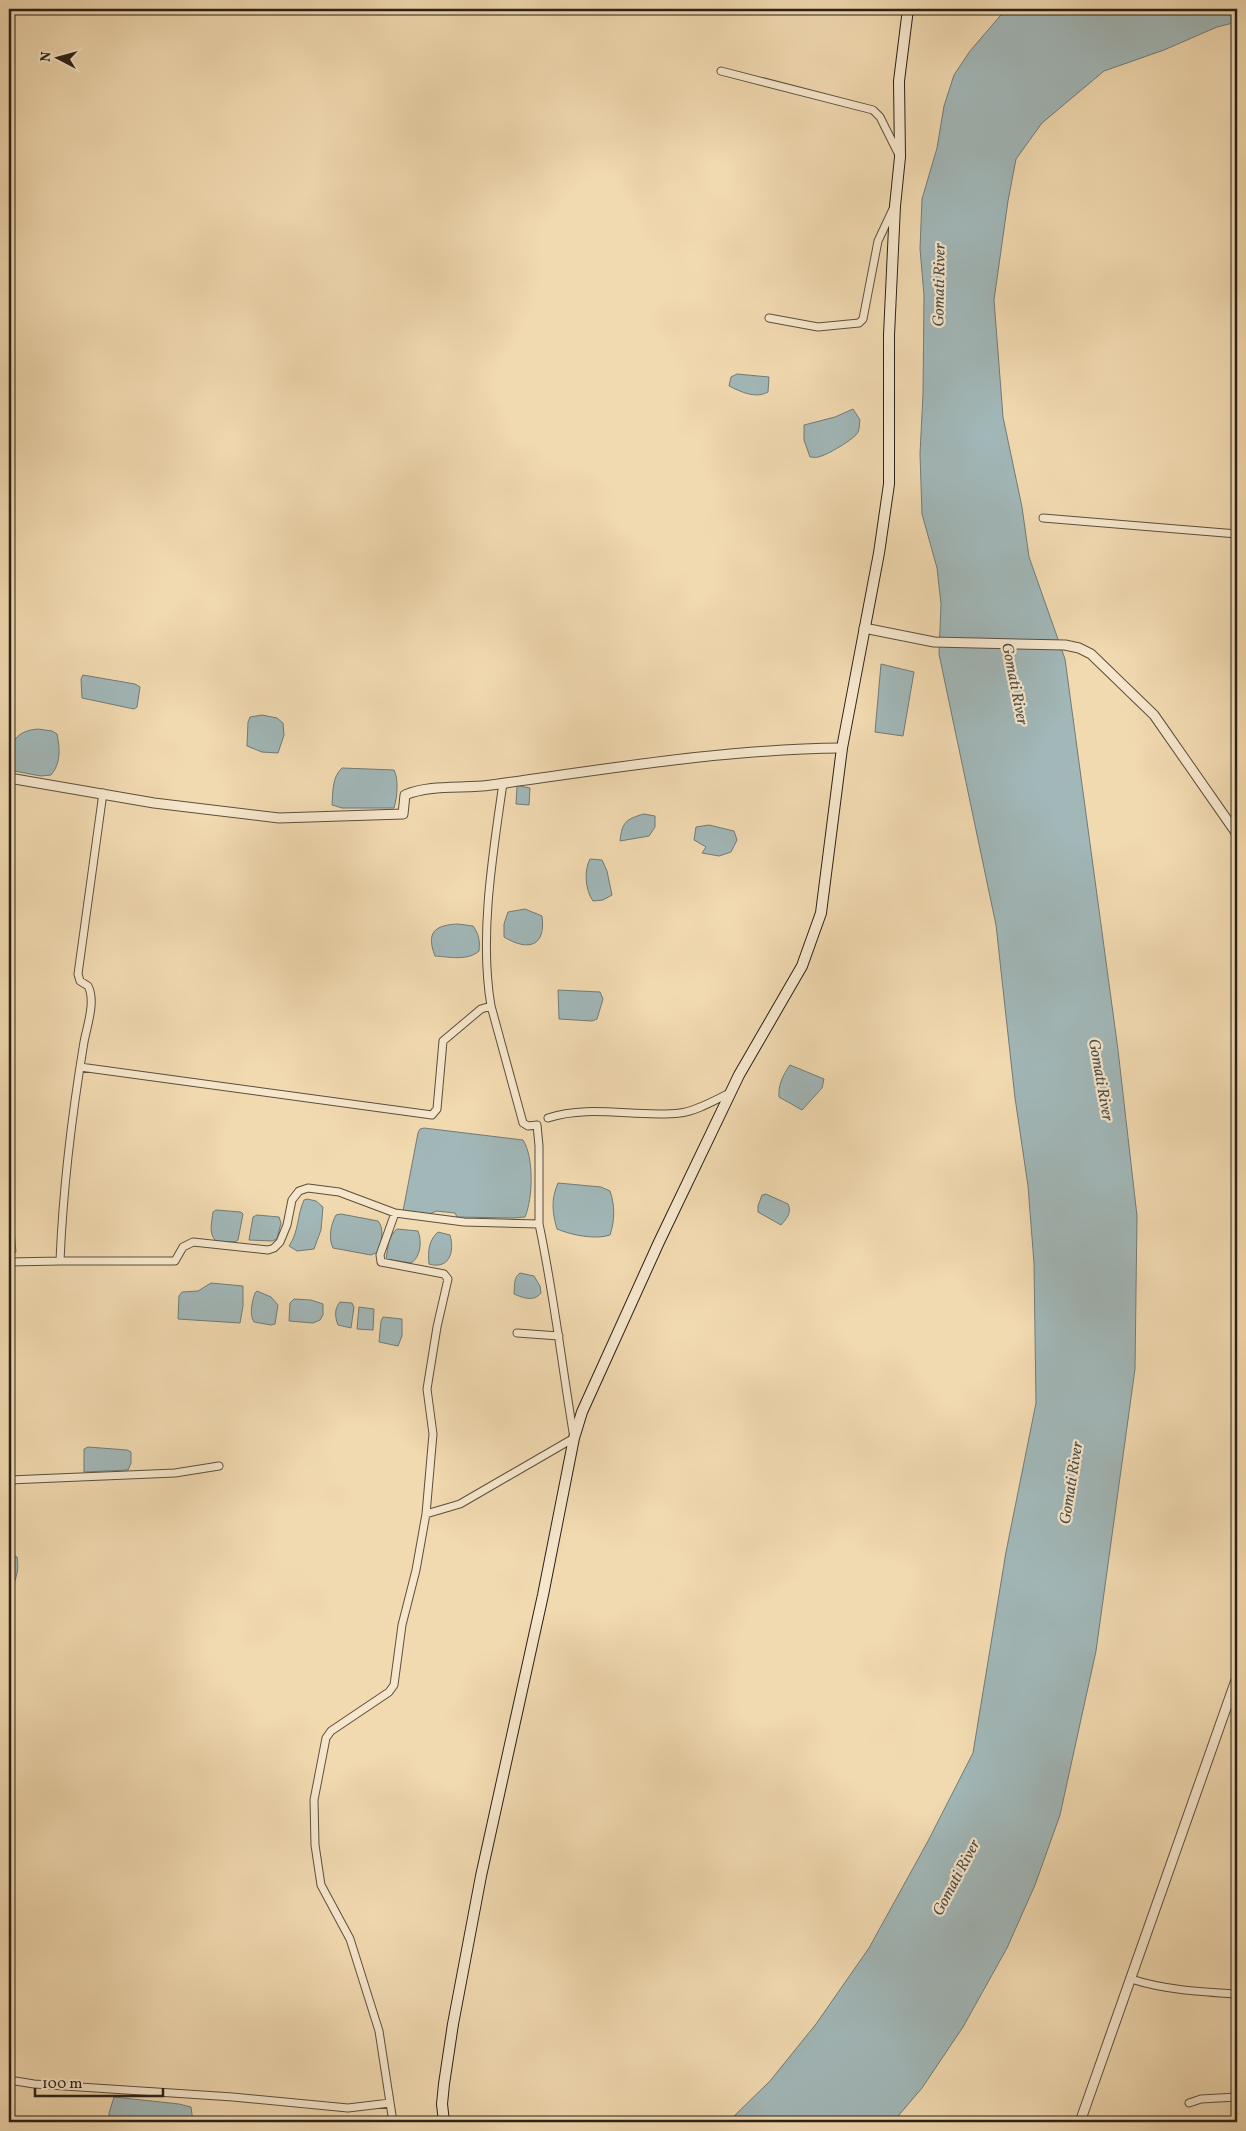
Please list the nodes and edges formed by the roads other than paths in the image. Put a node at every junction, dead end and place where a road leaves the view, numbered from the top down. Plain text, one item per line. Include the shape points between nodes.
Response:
1 (907, 11) edge
2 (721, 71) dead end
3 (900, 157) junction
4 (894, 206) junction
5 (769, 318) dead end
6 (1043, 518) dead end
7 (1237, 534) edge
8 (864, 628) junction
9 (842, 748) junction
10 (9, 778) edge
11 (503, 783) junction
12 (103, 793) junction
13 (1237, 834) edge
14 (491, 1006) junction
15 (80, 1067) junction
16 (731, 1093) junction
17 (548, 1118) dead end
18 (395, 1213) junction
19 (539, 1224) junction
20 (9, 1262) edge
21 (60, 1262) junction
22 (517, 1333) dead end
23 (559, 1336) junction
24 (574, 1438) junction
25 (219, 1466) dead end
26 (9, 1480) edge
27 (426, 1514) junction
28 (1237, 1678) edge
29 (1236, 1689) edge
30 (1131, 1979) junction
31 (1237, 1994) edge
32 (9, 2080) edge
33 (1237, 2096) edge
34 (1189, 2103) dead end
35 (390, 2104) junction
36 (393, 2122) edge
37 (444, 2122) edge
38 (1080, 2122) edge

1 - 3 main road via 899,80
2 - 3 street via 873,110 880,117
3 - 4 main road
4 - 5 street via 878,241 863,319 859,323 818,327
4 - 8 main road via 889,336 889,484
6 - 7 street
8 - 9 main road
8 - 13 street via 934,642 1065,645 1091,654 1154,714
9 - 11 street via 800,748
9 - 16 main road via 821,913 802,966
10 - 12 street
11 - 12 street via 416,790 405,795 404,814 279,818 154,803
11 - 14 street via 490,870 487,947
12 - 15 street via 78,974 80,981 88,986 92,1000
14 - 15 street via 481,1009 443,1042 437,1109 432,1115
14 - 19 street via 522,1123 537,1125
15 - 21 street
16 - 17 street via 680,1113 603,1112
16 - 24 main road via 592,1387
18 - 19 street via 464,1222
18 - 21 street via 338,1192 308,1188 298,1191 292,1200 280,1242 268,1250 193,1242 183,1247 175,1261
18 - 27 street via 380,1255 381,1262 444,1274 448,1279 427,1389 433,1434
19 - 23 street
20 - 21 street
22 - 23 street
23 - 24 street
24 - 27 street via 460,1504
24 - 37 main road via 542,1603 481,1876 453,2024 442,2104
25 - 26 street via 175,1473
27 - 35 street via 402,1625 394,1685 326,1738 314,1800 320,1885 350,1939 378,2031
28 - 29 street
29 - 30 street
30 - 31 street via 1152,1986
30 - 38 street
32 - 35 street via 348,2108
33 - 34 street
35 - 36 street

